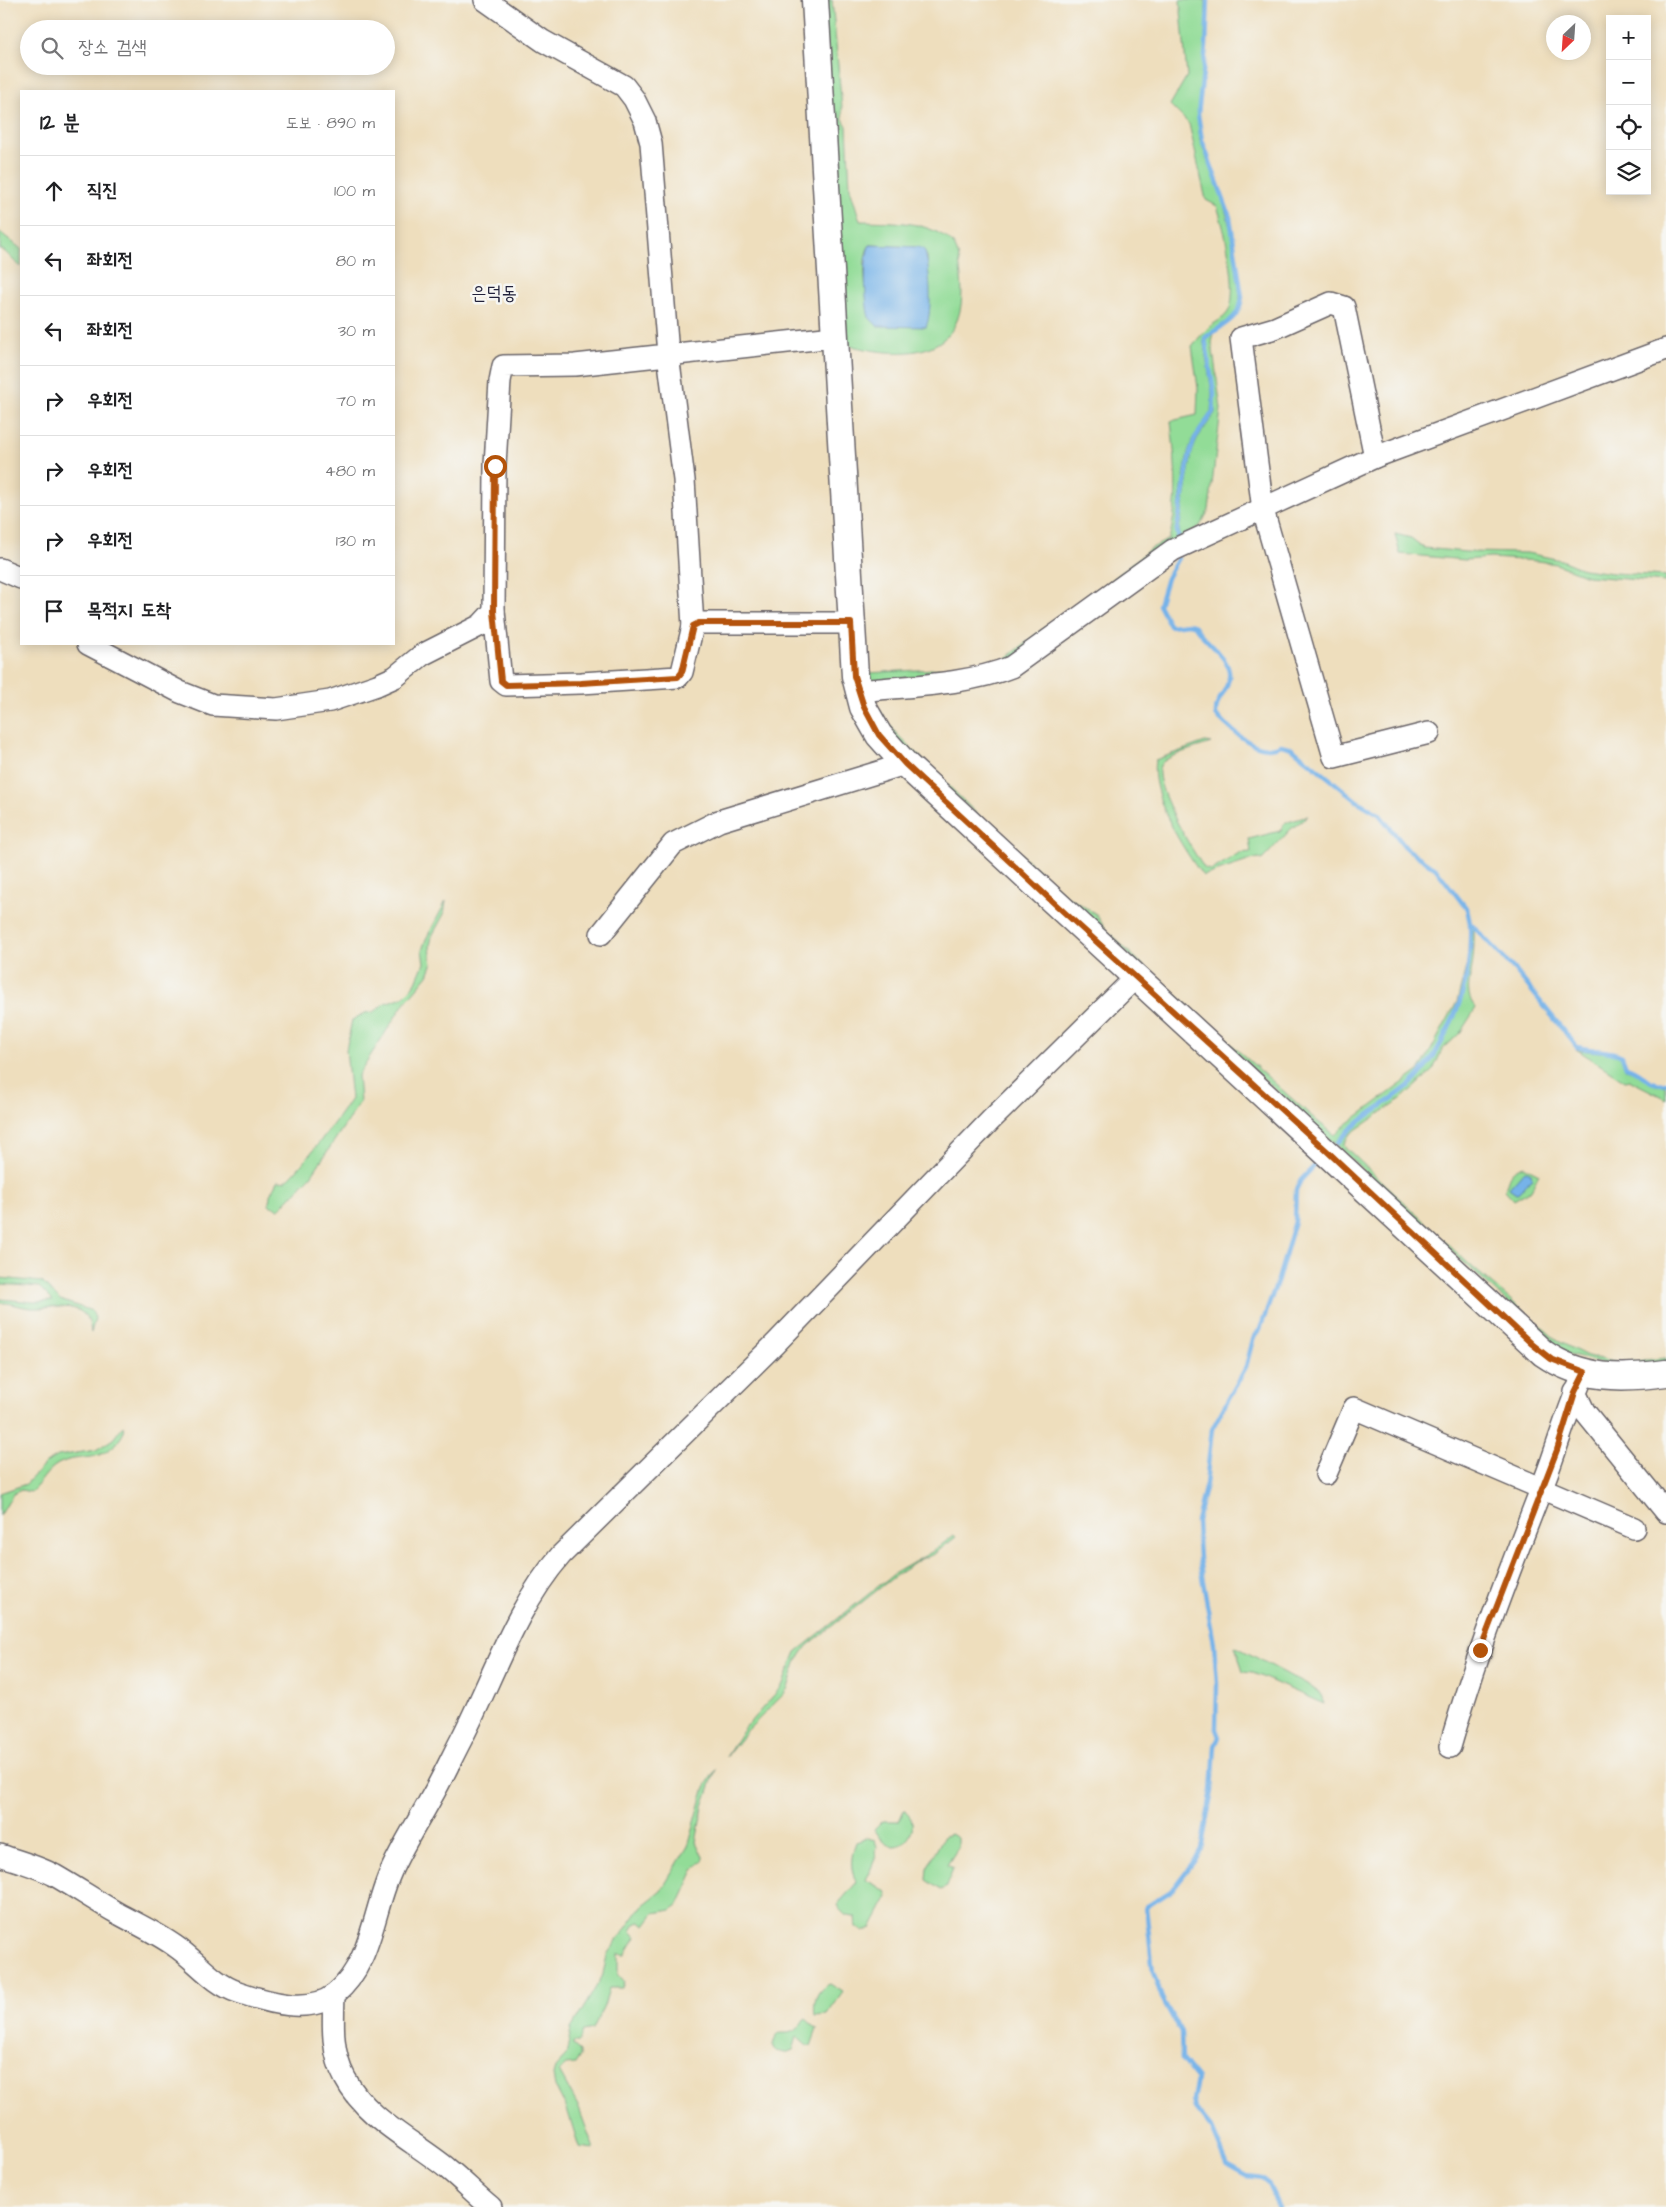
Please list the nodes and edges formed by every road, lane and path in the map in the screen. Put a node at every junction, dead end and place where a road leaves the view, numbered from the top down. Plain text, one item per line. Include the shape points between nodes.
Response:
1 (485, 0) edge
2 (815, 0) edge
3 (834, 337) junction
4 (1661, 353) edge
5 (668, 354) junction
6 (1375, 457) junction
7 (1263, 510) junction
8 (0, 569) edge
9 (20, 578) edge
10 (494, 611) junction
11 (851, 623) junction
12 (693, 626) junction
13 (90, 645) edge
14 (858, 691) junction
15 (1429, 733) dead end
16 (905, 764) junction
17 (601, 934) dead end
18 (1137, 976) junction
19 (1666, 1373) edge
20 (1580, 1382) junction
21 (1326, 1474) dead end
22 (1542, 1488) junction
23 (1666, 1512) edge
24 (1634, 1528) dead end
25 (1450, 1747) dead end
26 (0, 1855) edge
27 (334, 1995) junction
28 (491, 2207) edge

1 - 5 street via 544,41 624,86 634,99 651,143
2 - 3 main road
3 - 5 street
3 - 11 main road
4 - 6 street
5 - 10 street via 574,365 503,366 495,466
5 - 12 street via 684,480
6 - 7 street
6 - 7 street via 1344,307 1331,303 1275,328 1241,338
7 - 14 street via 1172,550 1012,667 997,673 950,681
7 - 15 street via 1334,757
8 - 9 street
10 - 12 street via 501,681 506,685 678,677
10 - 13 street via 481,625 422,655 395,677 377,686 330,701 276,709 214,705 180,692
11 - 12 street via 699,623
11 - 14 main road
14 - 16 main road via 879,735
16 - 17 street via 719,821 673,844
16 - 18 main road
18 - 20 main road via 1532,1344
18 - 27 street via 541,1578 494,1666 458,1748 389,1876 372,1932 358,1962
19 - 20 main road
20 - 22 street
20 - 23 street via 1584,1410
21 - 22 street via 1354,1408
22 - 24 street
22 - 25 street via 1493,1612
26 - 27 street via 52,1874 164,1938 220,1984 236,1992 307,2006 322,2003
27 - 28 street via 334,2040 338,2059 344,2078 361,2101

